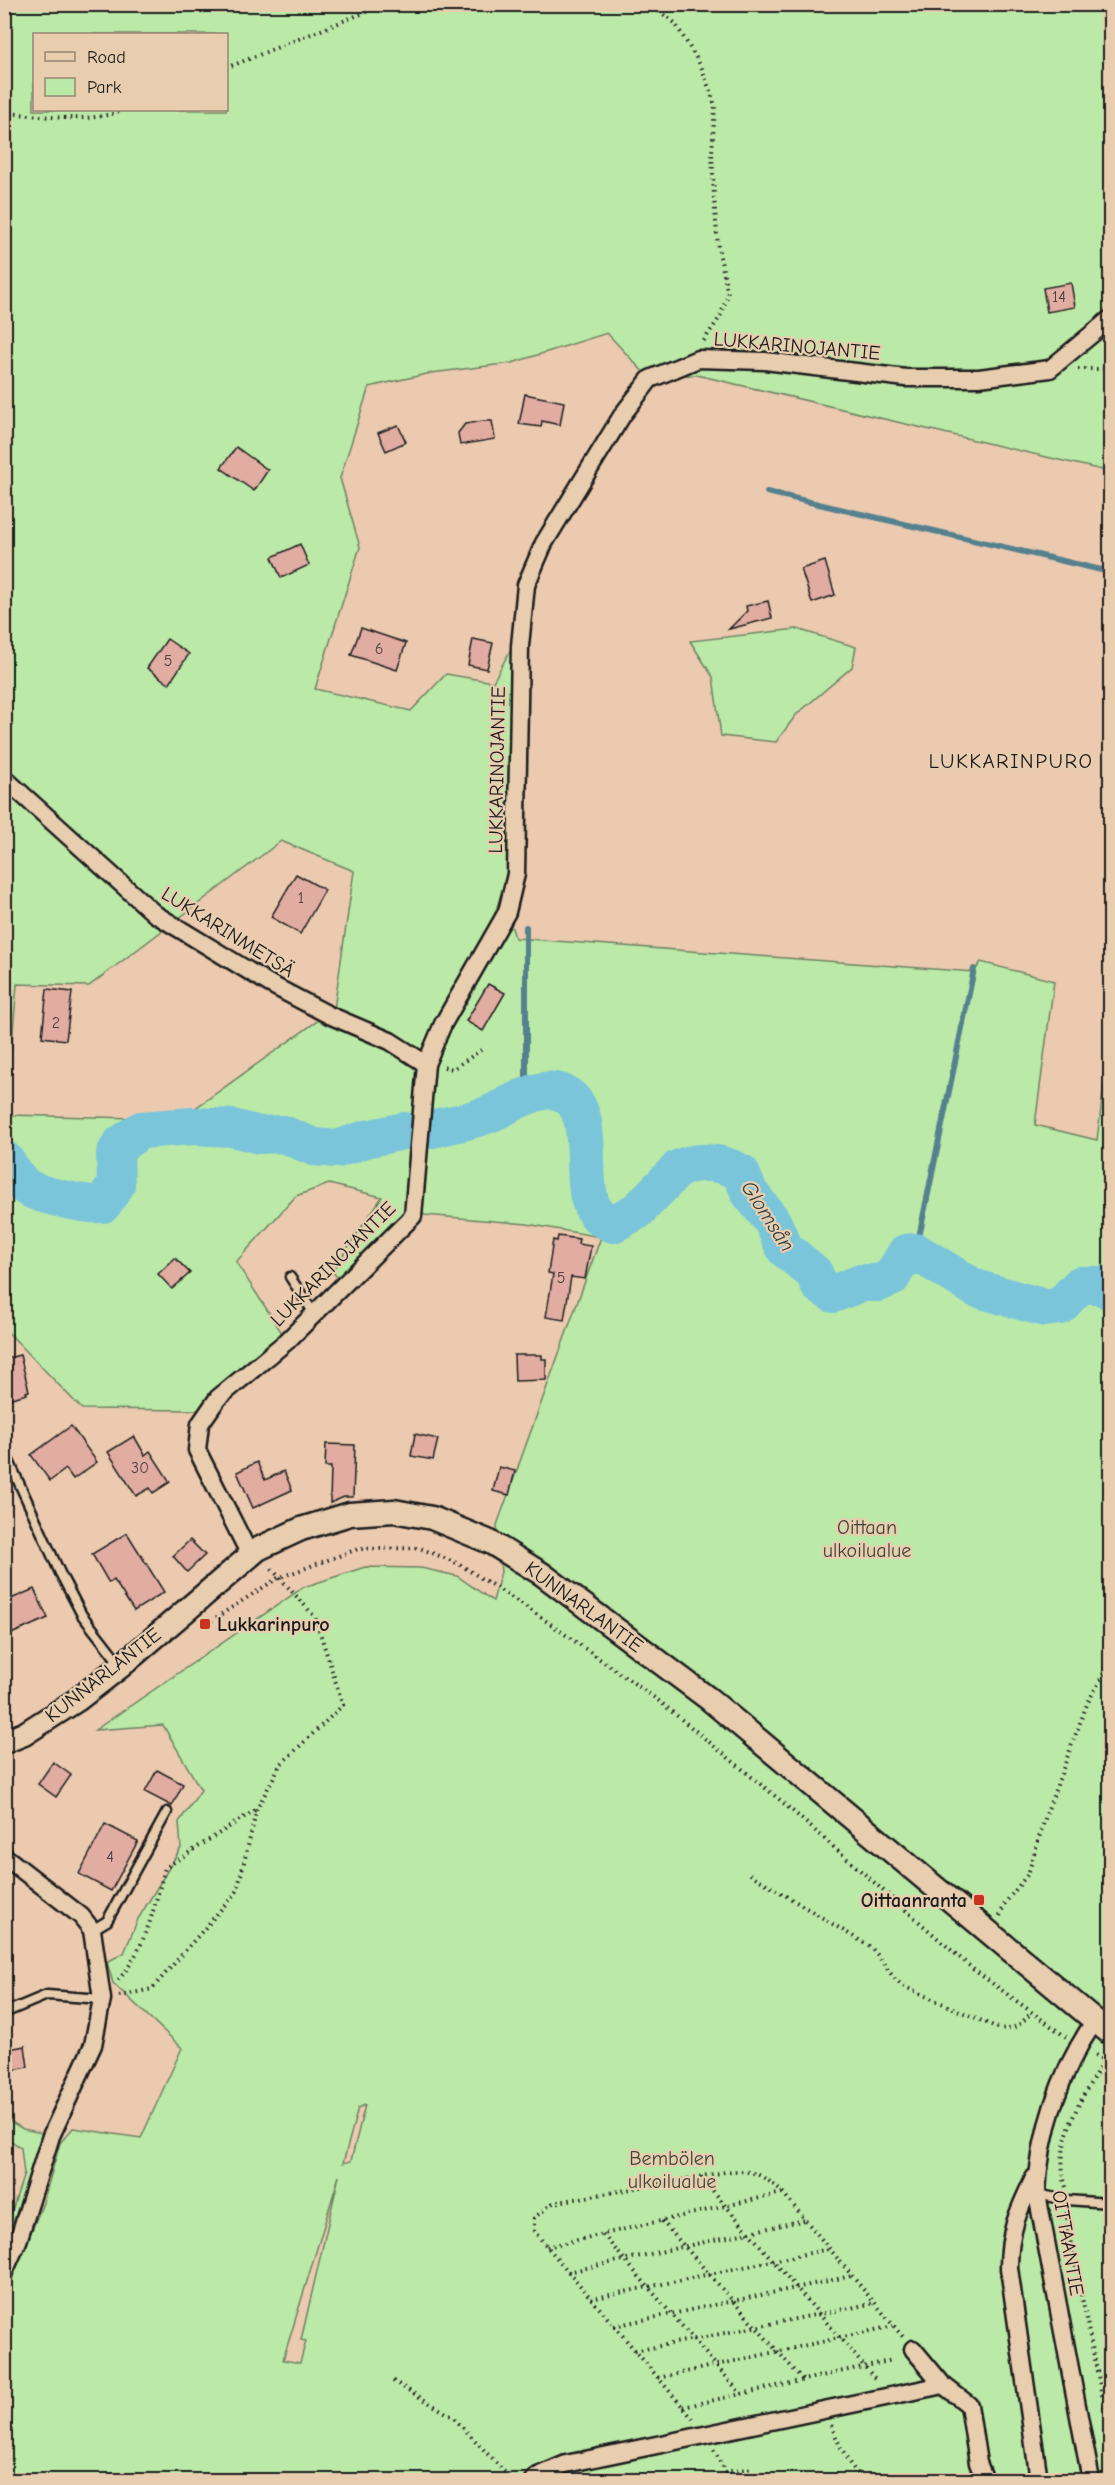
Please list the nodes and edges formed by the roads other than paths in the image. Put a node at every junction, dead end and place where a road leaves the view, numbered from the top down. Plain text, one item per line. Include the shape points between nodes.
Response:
1 (1110, 319) edge
2 (4, 778) edge
3 (426, 1064) junction
4 (290, 1277) dead end
5 (315, 1315) junction
6 (4, 1450) edge
7 (250, 1555) junction
8 (121, 1666) junction
9 (4, 1742) edge
10 (167, 1812) dead end
11 (4, 1857) edge
12 (92, 1930) junction
13 (102, 1999) junction
14 (4, 2013) edge
15 (1102, 2027) edge
16 (1037, 2172) junction
17 (1036, 2194) junction
18 (1110, 2203) edge
19 (4, 2272) edge
20 (913, 2349) road end
21 (943, 2385) junction
22 (534, 2481) edge
23 (985, 2481) edge
24 (1036, 2481) edge
25 (1091, 2481) edge

1 - 3 street, LUKKARINOJANTIE via 1050,369 979,378 906,378 765,361 698,359 650,380 623,414 544,543 526,585 520,646 516,874 507,912 443,1024
2 - 3 street, LUKKARINMETSÄ via 155,914 270,984 390,1041
3 - 5 street, LUKKARINOJANTIE via 413,1216
4 - 5 lane
5 - 7 street, LUKKARINOJANTIE via 218,1398 200,1424 197,1450
6 - 8 lane via 82,1615
7 - 8 main road, KUNNARLANTIE
7 - 15 main road, KUNNARLANTIE via 301,1529 350,1514 394,1510 432,1518 490,1542 542,1574 709,1699
8 - 9 main road, KUNNARLANTIE via 77,1700 24,1734
10 - 12 lane via 107,1921
11 - 12 street via 81,1916
12 - 13 street
13 - 14 lane via 47,1995
13 - 19 street via 93,2046 51,2136 18,2241
15 - 16 street, OITTAANTIE via 1078,2046 1058,2090
16 - 17 street, OITTAANTIE
16 - 24 street via 1018,2211 1009,2242
17 - 18 lane
17 - 25 street, OITTAANTIE
20 - 21 street
21 - 22 street via 566,2464
21 - 23 street via 969,2405 978,2463

